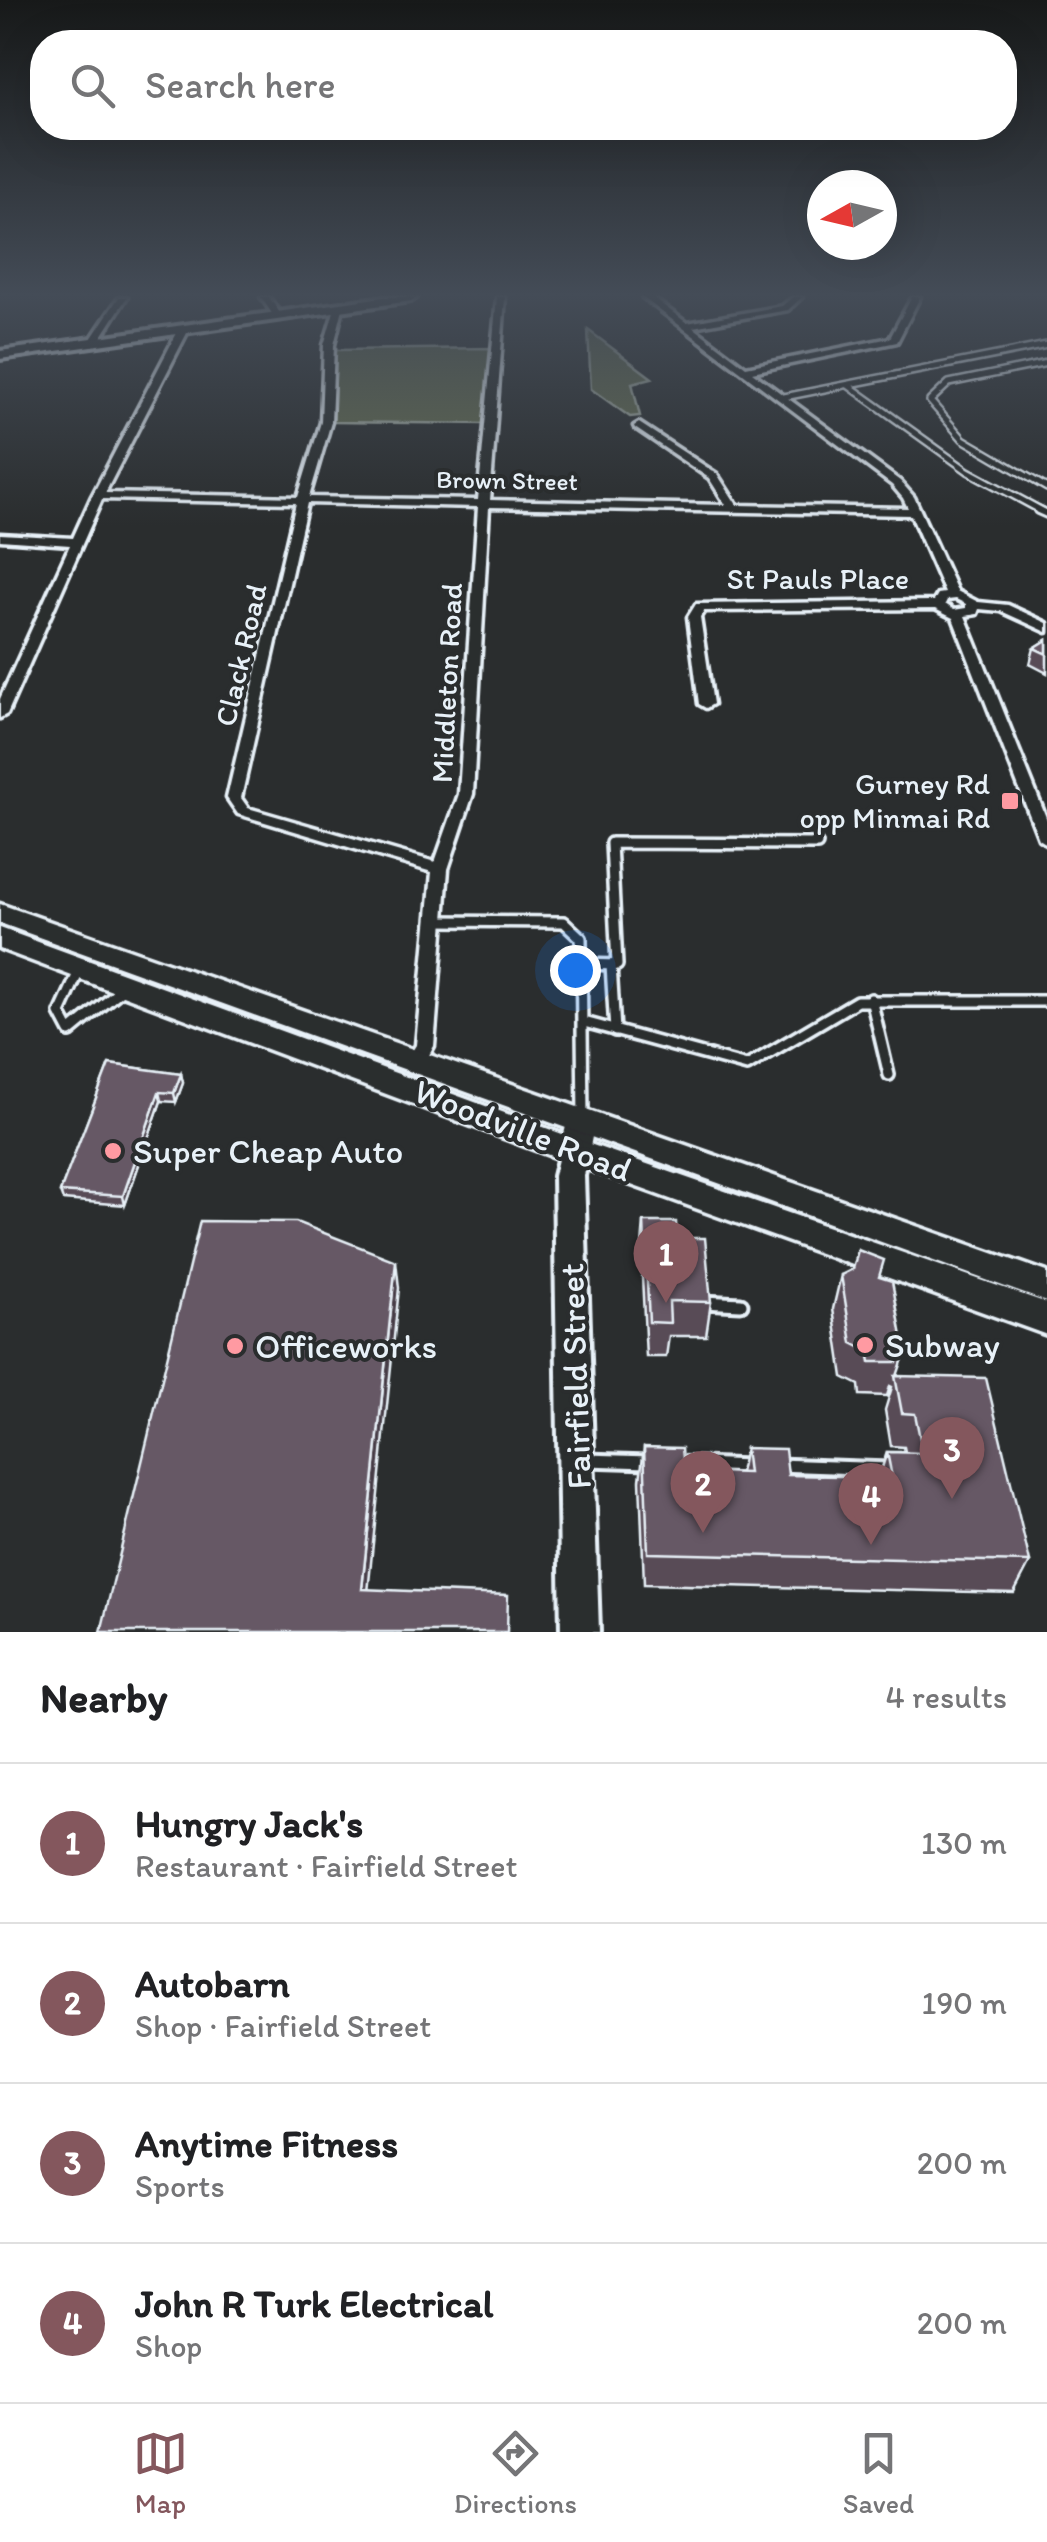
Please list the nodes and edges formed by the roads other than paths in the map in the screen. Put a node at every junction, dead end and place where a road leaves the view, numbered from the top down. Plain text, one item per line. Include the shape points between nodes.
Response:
1 (161, 373) edge
2 (328, 373) edge
3 (495, 373) edge
4 (750, 373) edge
5 (907, 373) edge
6 (997, 373) edge
7 (848, 385) junction
8 (784, 398) junction
9 (639, 426) dead end
10 (1047, 488) edge
11 (98, 496) junction
12 (303, 498) junction
13 (484, 501) junction
14 (732, 506) junction
15 (914, 512) junction
16 (1047, 514) edge
17 (0, 537) edge
18 (77, 542) junction
19 (952, 595) junction
20 (938, 605) junction
21 (974, 605) junction
22 (958, 615) junction
23 (1047, 628) edge
24 (706, 704) dead end
25 (0, 714) edge
26 (1040, 808) edge
27 (1047, 839) edge
28 (817, 844) dead end
29 (440, 868) junction
30 (0, 912) edge
31 (436, 920) junction
32 (0, 938) edge
33 (582, 964) junction
34 (611, 965) junction
35 (82, 967) junction
36 (130, 985) junction
37 (871, 999) junction
38 (1047, 1001) edge
39 (584, 1022) junction
40 (615, 1031) junction
41 (413, 1064) junction
42 (889, 1076) dead end
43 (577, 1137) junction
44 (1047, 1287) edge
45 (703, 1302) edge
46 (741, 1304) dead end
47 (1047, 1319) edge
48 (578, 1460) junction
49 (892, 1469) edge
50 (580, 1632) edge

1 - 11 street
2 - 12 street, Clack Road via 326,422
3 - 13 street, Middleton Road
4 - 8 street
5 - 7 lane
6 - 10 lane via 949,383 930,401 963,439
7 - 8 lane
7 - 16 lane via 979,480
8 - 15 street via 896,482
9 - 14 street via 713,476
11 - 12 street, Brown Street
11 - 18 street
12 - 13 street, Brown Street
12 - 29 street, Clack Road via 234,798 243,811
13 - 14 street, Brown Street
13 - 29 street, Middleton Road via 466,794
14 - 15 street, Brown Street
15 - 19 street
17 - 18 street
18 - 25 street
19 - 20 street
19 - 21 street
20 - 22 street
20 - 24 street, St Pauls Place via 693,605
21 - 22 street
21 - 23 street via 1004,608
22 - 26 street
26 - 27 street
28 - 34 lane via 611,843 617,965
29 - 31 street, Middleton Road
30 - 41 main road, Woodville Road
31 - 33 lane via 564,922 581,938
31 - 41 street, Middleton Road via 426,1046
32 - 35 main road, Woodville Road
33 - 34 lane
33 - 39 lane
34 - 40 lane
35 - 36 main road, Woodville Road
35 - 36 lane via 60,1013 70,1032
36 - 43 main road, Woodville Road
37 - 38 lane
37 - 40 lane via 746,1066
37 - 42 lane
39 - 40 lane
39 - 43 lane via 586,1103
41 - 43 main road, Woodville Road
43 - 44 main road, Woodville Road
43 - 47 main road, Woodville Road
43 - 48 street, Fairfield Street via 569,1176
45 - 46 lane
48 - 49 lane
48 - 50 street, Fairfield Street

